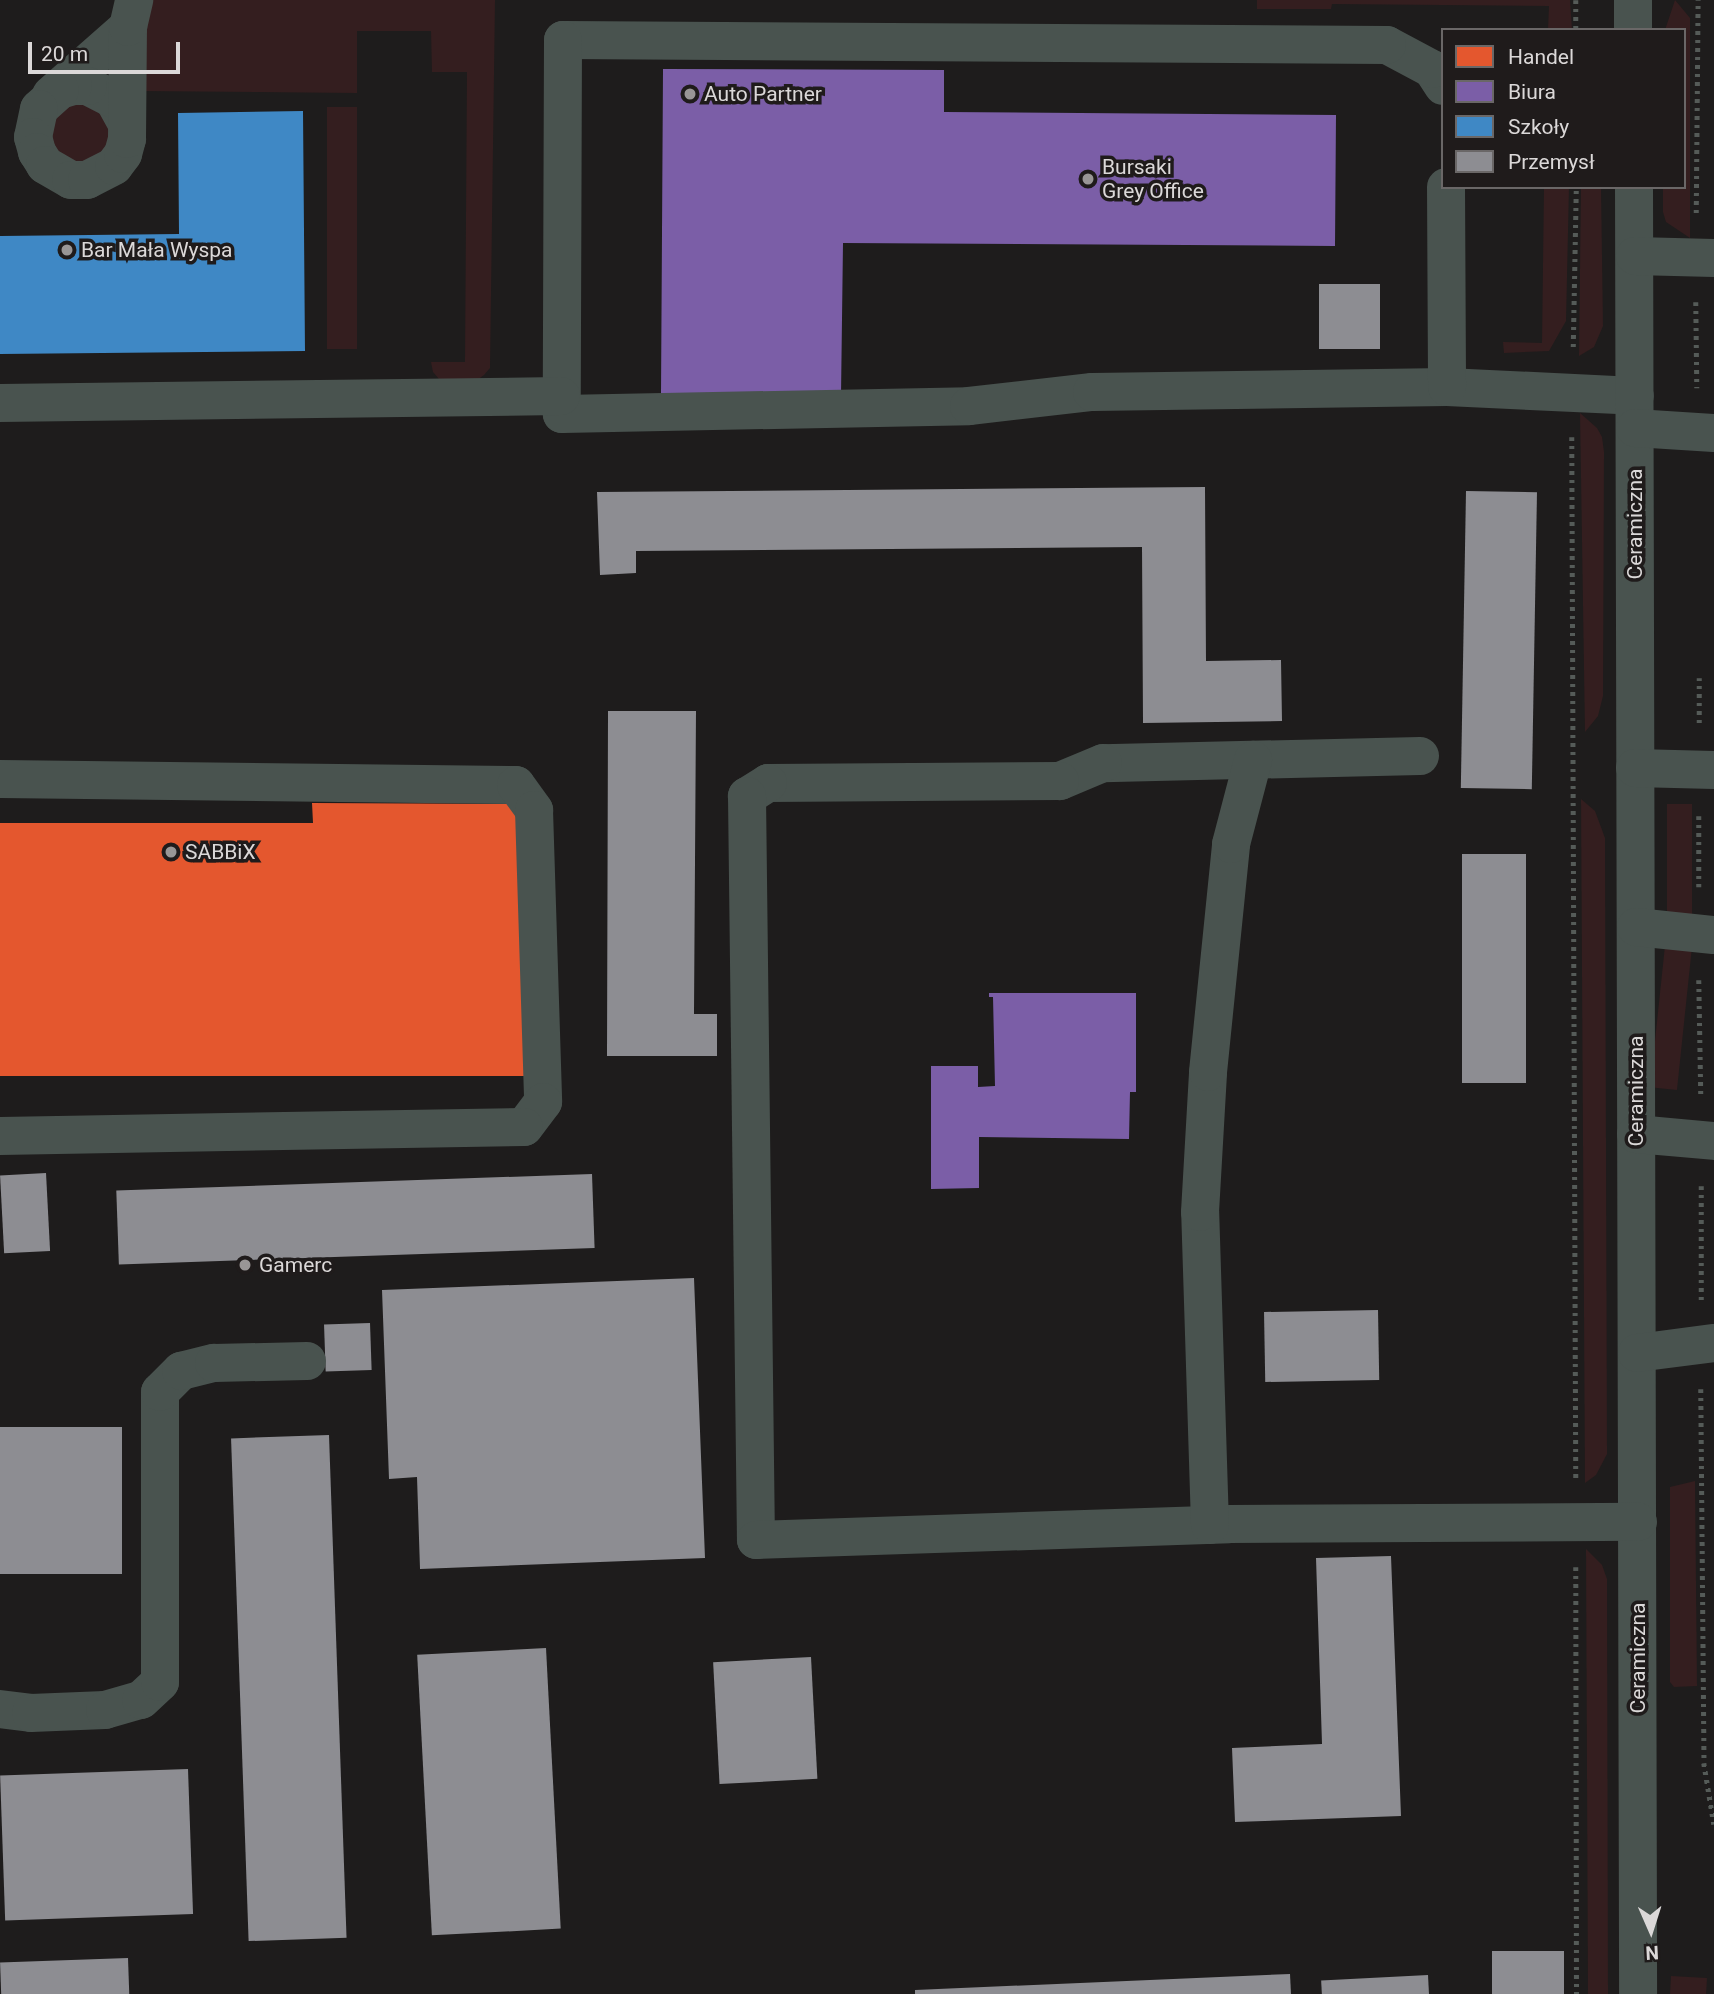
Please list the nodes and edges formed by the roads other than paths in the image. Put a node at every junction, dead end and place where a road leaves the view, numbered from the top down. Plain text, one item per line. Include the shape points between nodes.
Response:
1 (1633, 0) edge
2 (131, 13) edge
3 (1633, 28) edge
4 (1441, 83) edge
5 (48, 99) junction
6 (127, 124) junction
7 (1446, 189) edge
8 (1634, 189) edge
9 (1635, 256) junction
10 (1714, 258) edge
11 (1447, 387) junction
12 (561, 396) junction
13 (0, 403) edge
14 (1635, 412) junction
15 (1714, 433) edge
16 (1420, 756) dead end
17 (1253, 760) junction
18 (1635, 768) junction
19 (1714, 770) edge
20 (0, 779) edge
21 (1636, 927) junction
22 (1714, 935) edge
23 (1636, 1134) junction
24 (0, 1136) edge
25 (1708, 1140) edge
26 (1707, 1345) edge
27 (1637, 1353) junction
28 (307, 1362) dead end
29 (1638, 1522) junction
30 (1210, 1525) junction
31 (0, 1709) edge
32 (1638, 1994) edge

1 - 3 street
2 - 5 street
2 - 6 street
4 - 12 street via 1432,69 1387,45 563,40
5 - 6 street via 74,86 95,89 113,99
5 - 6 street via 34,123 37,152 57,174 71,180 87,180 114,166 123,154
7 - 11 street
8 - 9 street, Ceramiczna
9 - 10 street
9 - 14 street, Ceramiczna
11 - 12 street via 1092,392 969,406 562,414
11 - 14 street via 1572,393
12 - 13 street
14 - 15 street
14 - 18 street, Ceramiczna
16 - 17 street
17 - 30 street via 1231,844 1200,1212
17 - 30 street via 1103,762 1060,781 768,783 747,796 756,1541
18 - 19 street
18 - 21 street, Ceramiczna
20 - 24 street via 516,785 534,810 543,1102 524,1127
21 - 22 street
21 - 23 street, Ceramiczna
23 - 25 street
23 - 27 street, Ceramiczna
26 - 27 street
27 - 29 street, Ceramiczna
28 - 31 street via 215,1363 180,1371 160,1392 160,1682 141,1700 105,1710 31,1713
29 - 30 street
29 - 32 street, Ceramiczna

